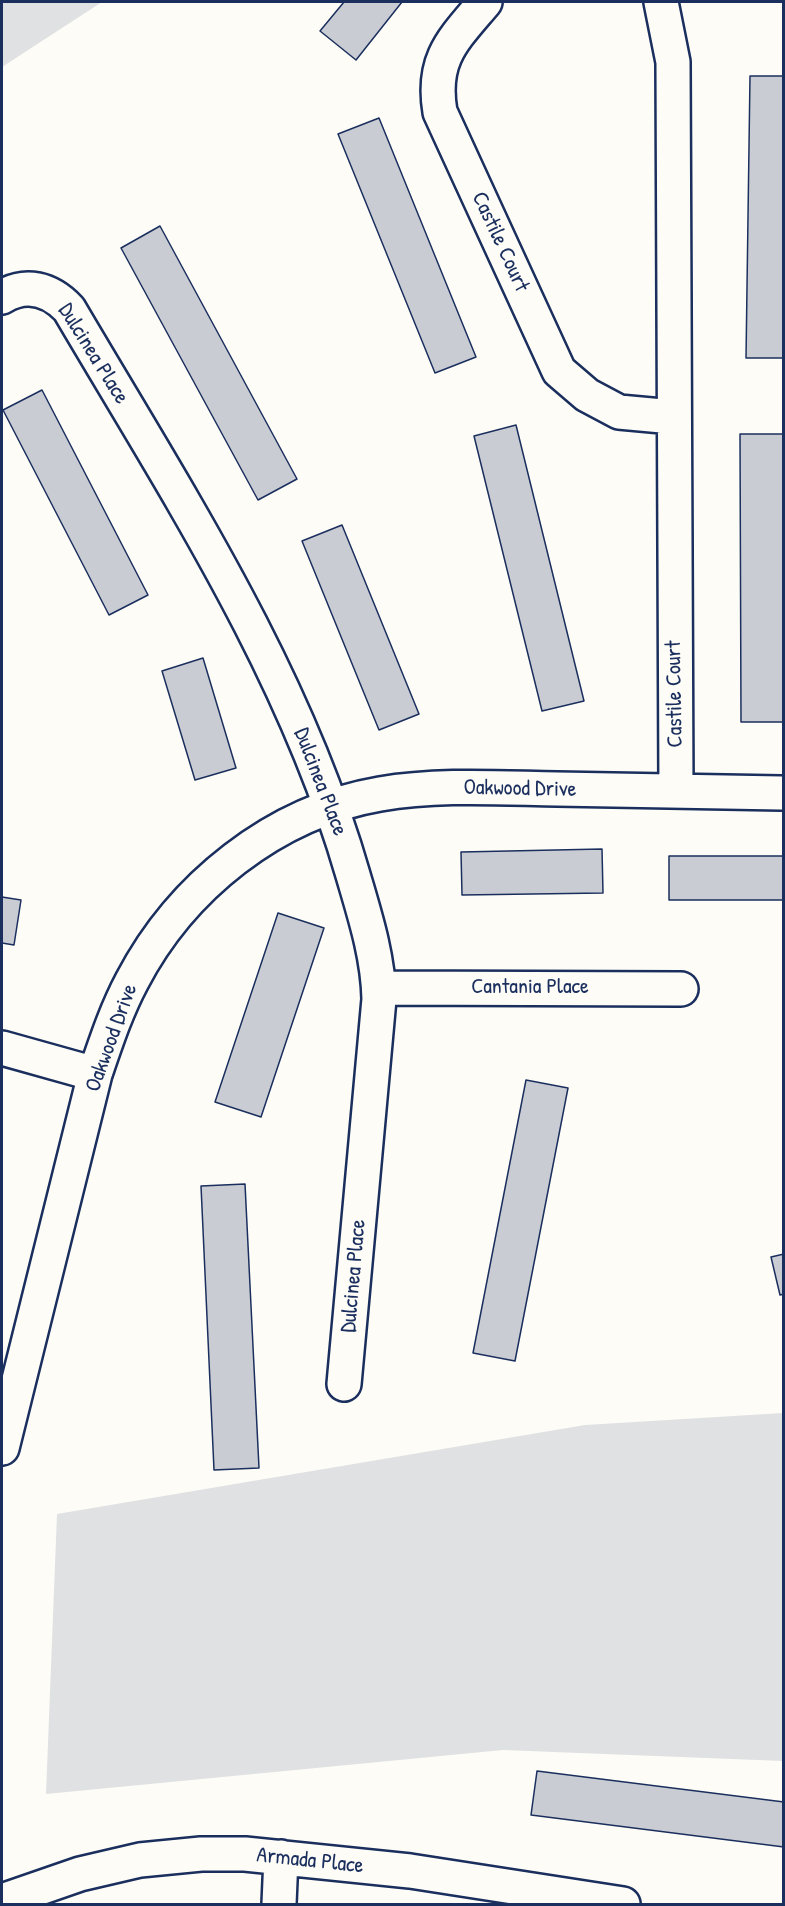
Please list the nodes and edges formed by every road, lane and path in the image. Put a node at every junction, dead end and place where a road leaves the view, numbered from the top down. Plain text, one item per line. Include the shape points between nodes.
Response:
1 (485, 2) edge
2 (661, 2) edge
3 (2, 297) edge
4 (673, 417) junction
5 (676, 791) junction
6 (783, 793) edge
7 (332, 807) junction
8 (379, 988) junction
9 (681, 989) dead end
10 (2, 1047) edge
11 (95, 1074) junction
12 (344, 1384) dead end
13 (2, 1448) edge
14 (282, 1857) junction
15 (2, 1901) edge
16 (279, 1905) edge
17 (623, 1905) edge

1 - 4 street, Castile Court via 448,46 439,67 440,112 559,371 587,395 619,412
2 - 4 street, Castile Court via 673,62
3 - 7 street, Dulcinea Place via 28,288 59,298 69,309 250,621 292,708
4 - 5 street, Castile Court
5 - 6 street, Oakwood Drive
5 - 7 street, Oakwood Drive via 436,787 378,794
7 - 8 street, Dulcinea Place via 374,949
7 - 11 street, Oakwood Drive via 262,840 222,868 187,901 160,934 132,981
8 - 9 street, Cantania Place
8 - 12 street, Dulcinea Place
10 - 11 street
11 - 13 street, Oakwood Drive
14 - 15 street, Armada Place via 201,1854 140,1860 80,1874
14 - 16 street
14 - 17 street, Armada Place via 410,1871

